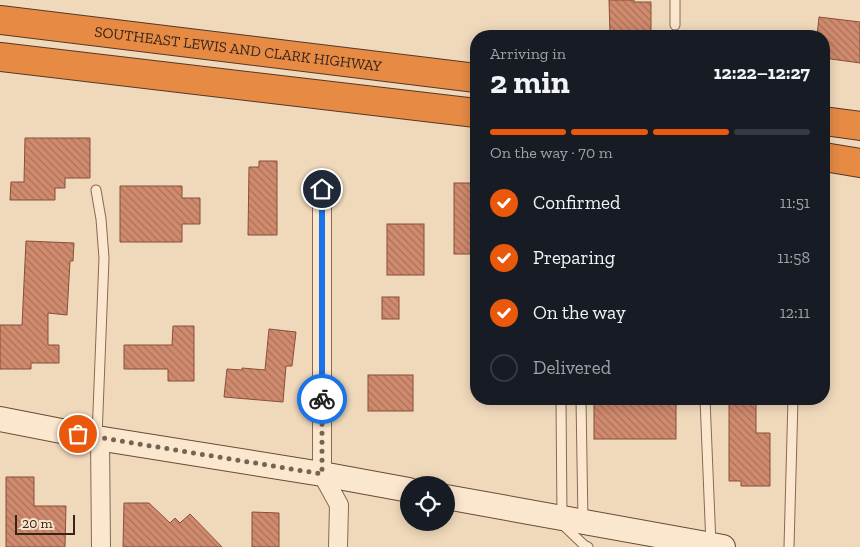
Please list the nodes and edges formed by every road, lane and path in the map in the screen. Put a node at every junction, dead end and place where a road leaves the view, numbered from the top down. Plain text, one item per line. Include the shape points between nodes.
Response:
1 (675, 0) edge
2 (0, 20) edge
3 (675, 25) dead end
4 (0, 57) edge
5 (470, 77) edge
6 (470, 112) edge
7 (830, 122) edge
8 (860, 126) edge
9 (830, 158) edge
10 (860, 163) edge
11 (322, 189) dead end
12 (96, 190) dead end
13 (561, 405) edge
14 (580, 405) edge
15 (705, 405) edge
16 (793, 405) edge
17 (0, 419) edge
18 (99, 438) junction
19 (322, 474) junction
20 (400, 488) edge
21 (455, 499) edge
22 (566, 518) junction
23 (717, 546) edge
24 (101, 547) edge
25 (338, 547) edge
26 (588, 547) edge
27 (789, 547) edge

1 - 3 lane
2 - 5 highway, SOUTHEAST LEWIS AND CLARK HIGHWAY
4 - 6 highway
7 - 8 highway
9 - 10 highway
11 - 19 street
12 - 18 lane via 104,258
13 - 22 lane
14 - 22 lane
15 - 23 lane
16 - 27 lane
17 - 18 street
18 - 19 street
18 - 24 street
19 - 20 street
19 - 25 street via 339,505
21 - 22 street
22 - 23 street
22 - 26 lane

